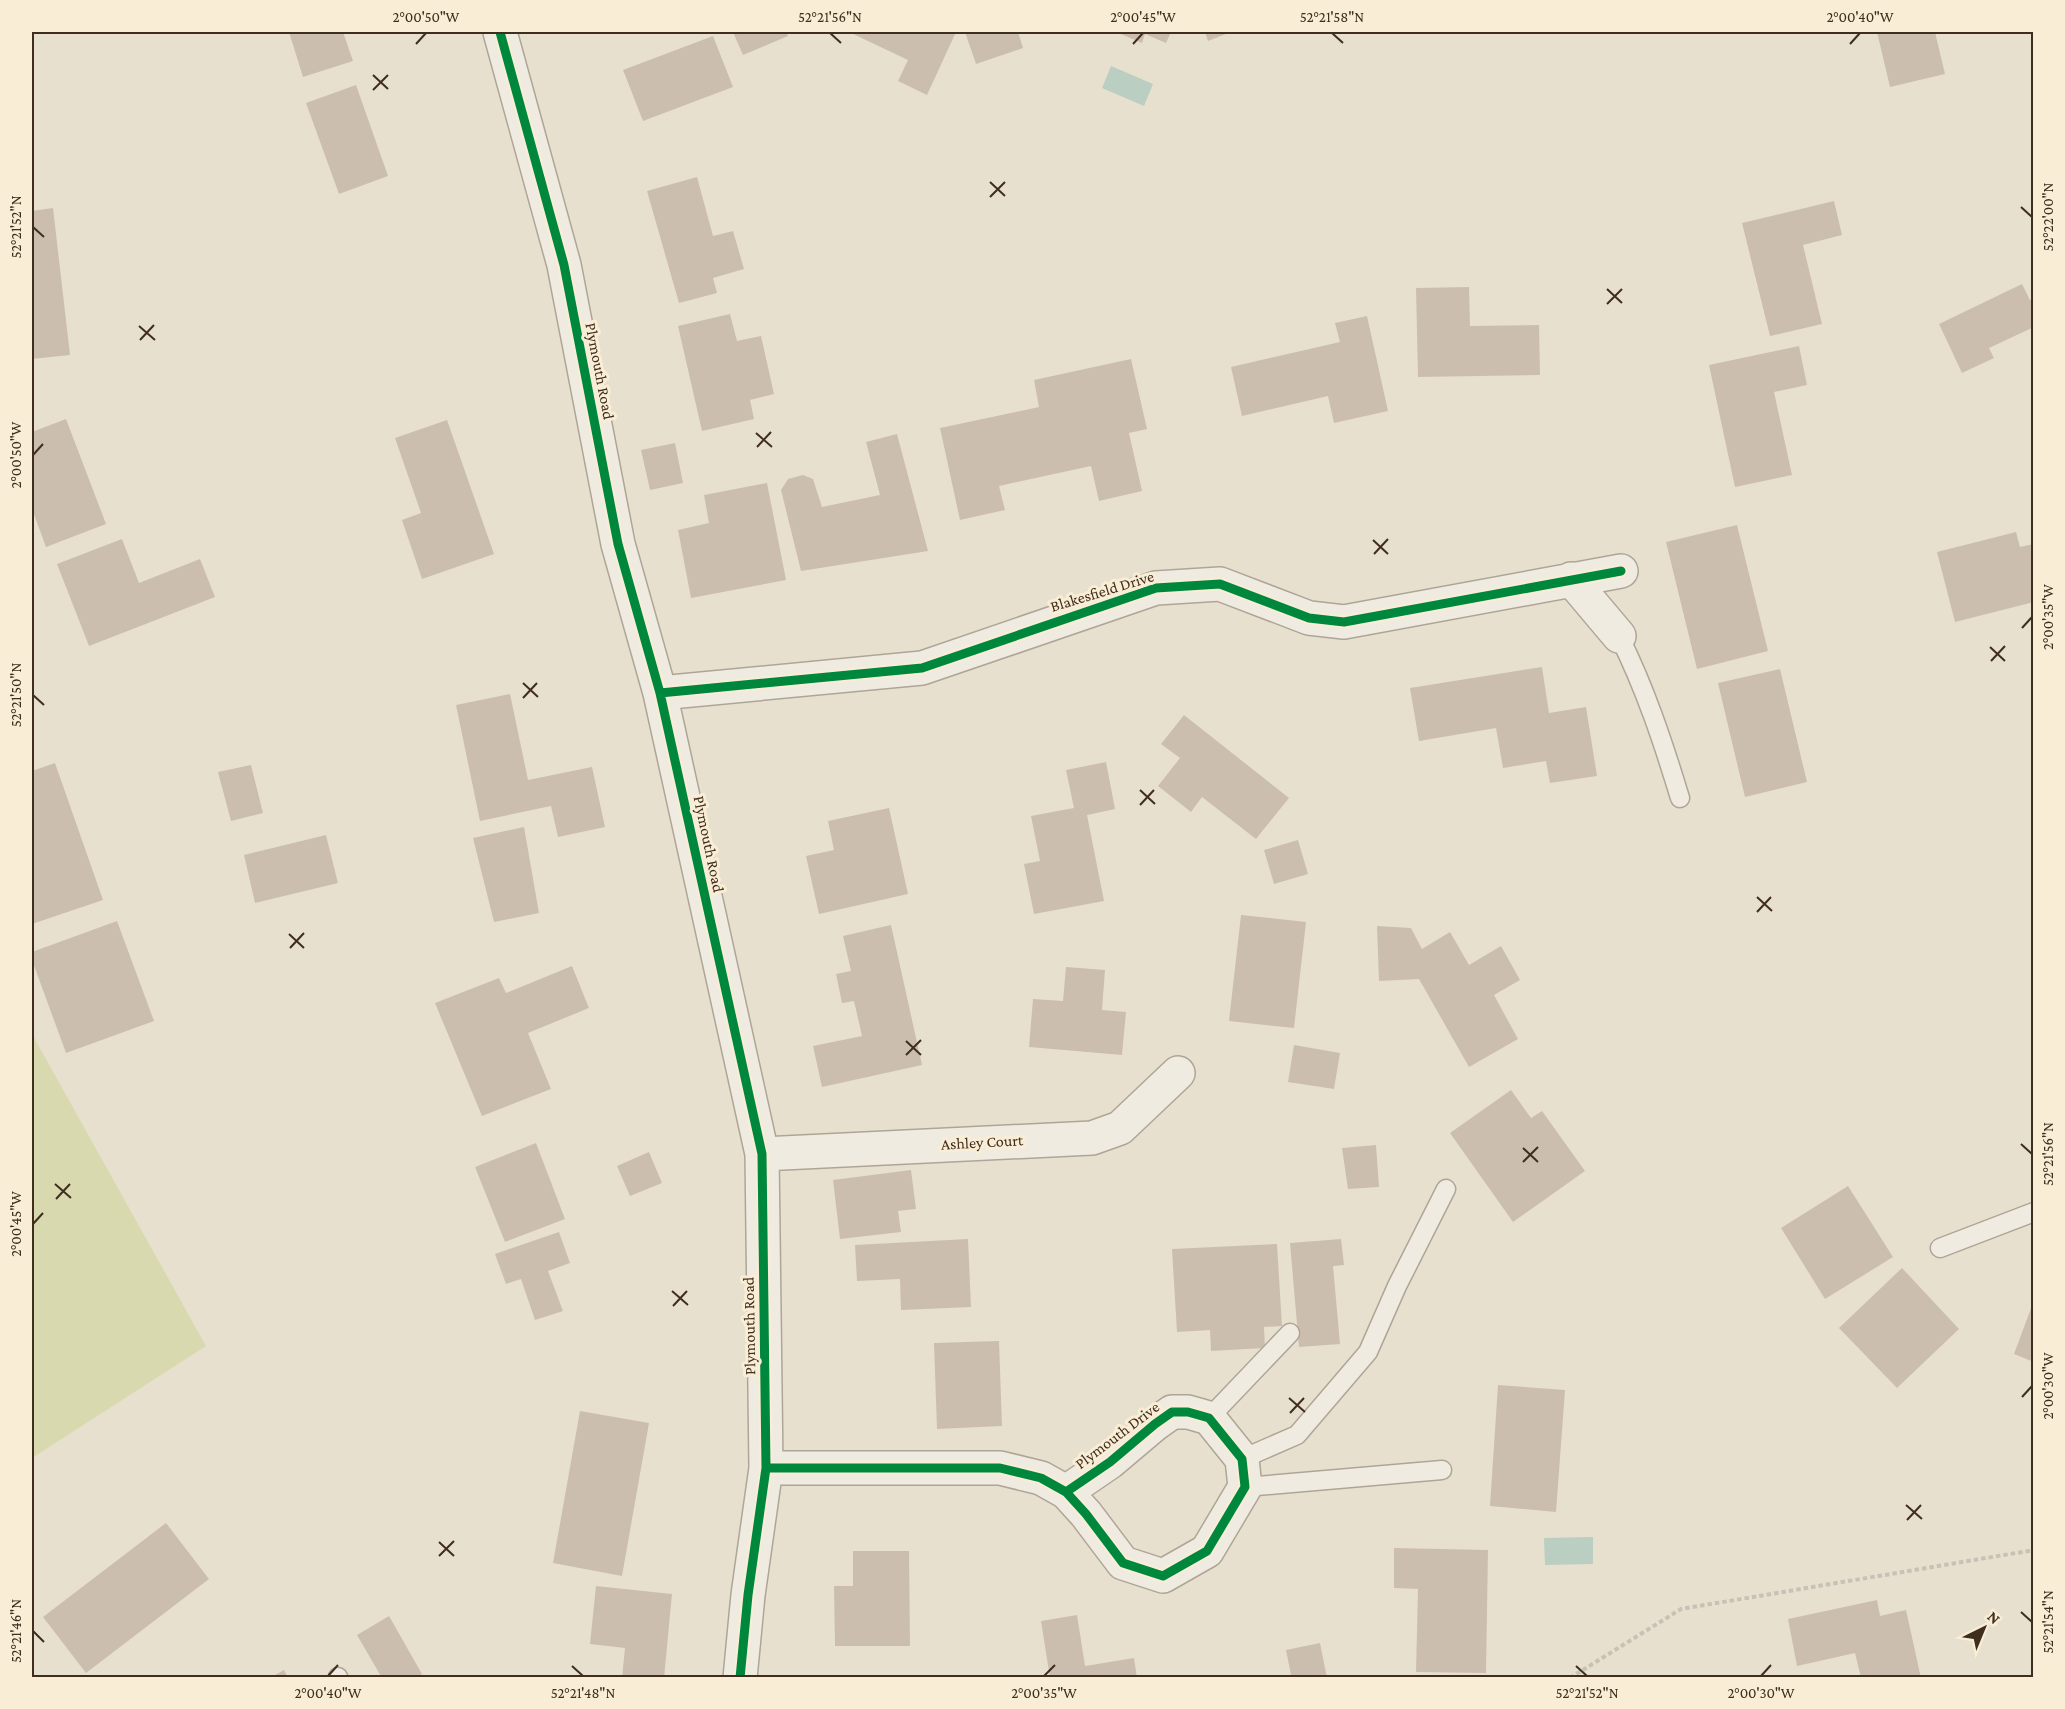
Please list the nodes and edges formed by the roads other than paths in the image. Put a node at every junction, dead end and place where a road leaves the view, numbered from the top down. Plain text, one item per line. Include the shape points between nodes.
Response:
1 (500, 32) edge
2 (1621, 571) dead end
3 (1570, 579) junction
4 (1619, 636) joint
5 (660, 693) junction
6 (1680, 798) dead end
7 (1178, 1073) dead end
8 (762, 1154) junction
9 (1446, 1189) dead end
10 (2034, 1212) edge
11 (1940, 1248) dead end
12 (1290, 1333) dead end
13 (1209, 1418) junction
14 (766, 1468) junction
15 (1442, 1470) dead end
16 (1244, 1473) junction
17 (1066, 1492) junction
18 (740, 1677) edge

1 - 5 street, Plymouth Road via 564,265 618,544
2 - 3 street, Blakesfield Drive
3 - 4 street
3 - 5 street, Blakesfield Drive via 1344,622 1309,618 1220,584 1156,588 922,668
4 - 6 lane via 1651,706
5 - 8 street, Plymouth Road
7 - 8 street, Ashley Court via 1120,1128 1092,1138
8 - 14 street, Plymouth Road
9 - 16 lane via 1368,1352 1297,1435
10 - 11 lane
12 - 13 lane
13 - 16 street
13 - 17 street, Plymouth Drive via 1172,1412
14 - 17 street via 1000,1468 1041,1478
14 - 18 street, Plymouth Road
15 - 16 lane
16 - 17 street via 1207,1551 1162,1576 1123,1563

